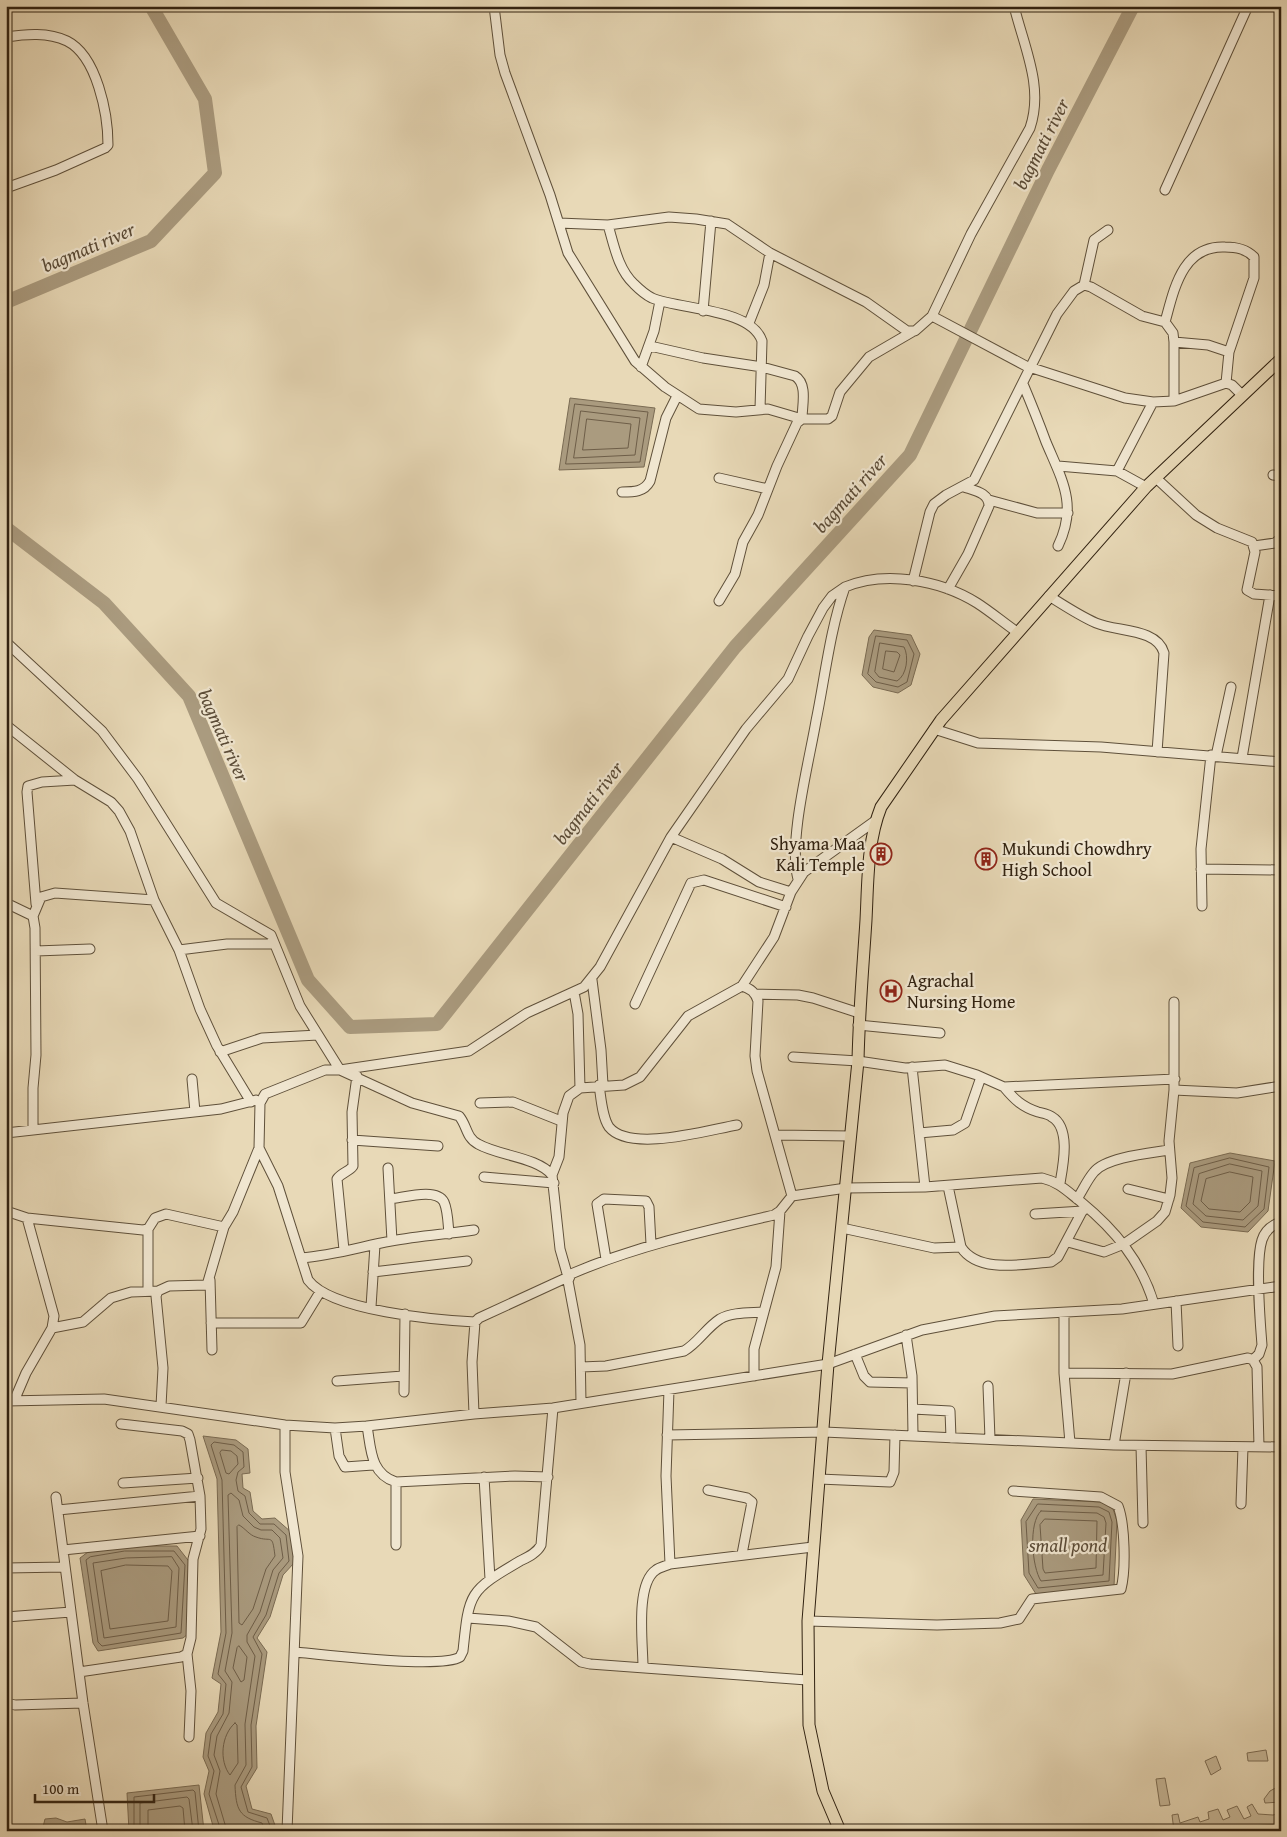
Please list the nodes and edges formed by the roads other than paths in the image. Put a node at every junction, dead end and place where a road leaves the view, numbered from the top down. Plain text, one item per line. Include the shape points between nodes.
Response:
1 (494, 6) edge
2 (1014, 6) edge
3 (1248, 6) edge
4 (6, 37) edge
5 (6, 188) edge
6 (1165, 190) dead end
7 (712, 221) junction
8 (558, 223) junction
9 (608, 225) junction
10 (1108, 230) dead end
11 (770, 254) junction
12 (1084, 284) junction
13 (660, 300) junction
14 (703, 311) junction
15 (932, 316) junction
16 (1165, 322) junction
17 (749, 323) junction
18 (912, 332) junction
19 (1174, 342) junction
20 (650, 346) junction
21 (1229, 352) junction
22 (1281, 359) edge
23 (1028, 366) junction
24 (641, 367) junction
25 (762, 367) junction
26 (1226, 383) junction
27 (1022, 384) junction
28 (1242, 395) junction
29 (677, 396) junction
30 (1174, 401) junction
31 (1153, 402) junction
32 (760, 409) junction
33 (802, 419) junction
34 (1058, 466) junction
35 (1116, 471) junction
36 (719, 478) dead end
37 (1156, 478) junction
38 (964, 487) junction
39 (1146, 487) junction
40 (768, 489) junction
41 (622, 492) dead end
42 (989, 500) junction
43 (1068, 513) junction
44 (1281, 538) edge
45 (1058, 546) dead end
46 (1254, 546) junction
47 (913, 581) junction
48 (845, 587) junction
49 (948, 589) junction
50 (1270, 595) junction
51 (1049, 596) junction
52 (1281, 596) edge
53 (719, 601) dead end
54 (1018, 632) junction
55 (6, 642) edge
56 (1231, 687) dead end
57 (6, 725) edge
58 (934, 729) junction
59 (1157, 752) junction
60 (1214, 756) junction
61 (1242, 758) junction
62 (1281, 762) edge
63 (75, 780) junction
64 (876, 821) junction
65 (671, 837) junction
66 (1201, 869) junction
67 (1281, 870) edge
68 (798, 879) junction
69 (791, 892) junction
70 (154, 900) junction
71 (6, 902) edge
72 (36, 904) junction
73 (1202, 906) dead end
74 (786, 907) junction
75 (33, 916) junction
76 (274, 944) junction
77 (90, 949) dead end
78 (36, 950) junction
79 (179, 950) junction
80 (592, 980) junction
81 (742, 986) junction
82 (574, 992) junction
83 (756, 994) junction
84 (1174, 1002) dead end
85 (635, 1004) dead end
86 (858, 1019) junction
87 (940, 1033) dead end
88 (318, 1035) junction
89 (220, 1052) junction
90 (793, 1056) dead end
91 (858, 1060) junction
92 (912, 1067) junction
93 (340, 1070) junction
94 (357, 1076) junction
95 (982, 1077) junction
96 (192, 1079) dead end
97 (1175, 1079) junction
98 (601, 1086) junction
99 (1281, 1086) edge
100 (1004, 1087) junction
101 (580, 1088) junction
102 (1174, 1090) junction
103 (261, 1098) junction
104 (251, 1102) junction
105 (480, 1103) dead end
106 (195, 1112) junction
107 (561, 1121) junction
108 (737, 1125) dead end
109 (33, 1130) junction
110 (6, 1133) edge
111 (919, 1133) junction
112 (775, 1135) junction
113 (851, 1136) junction
114 (352, 1140) junction
115 (438, 1146) dead end
116 (259, 1148) junction
117 (1169, 1150) junction
118 (388, 1168) dead end
119 (484, 1177) dead end
120 (553, 1179) junction
121 (1060, 1183) junction
122 (948, 1186) junction
123 (925, 1187) junction
124 (846, 1188) junction
125 (1128, 1189) dead end
126 (792, 1196) junction
127 (390, 1199) junction
128 (1077, 1199) junction
129 (1169, 1199) junction
130 (1084, 1209) junction
131 (6, 1211) edge
132 (780, 1211) junction
133 (1035, 1214) dead end
134 (27, 1218) junction
135 (1281, 1222) edge
136 (224, 1227) junction
137 (842, 1228) junction
138 (148, 1229) junction
139 (474, 1230) dead end
140 (449, 1234) junction
141 (392, 1241) junction
142 (1068, 1242) junction
143 (651, 1244) junction
144 (1124, 1244) junction
145 (375, 1245) junction
146 (961, 1246) junction
147 (344, 1250) junction
148 (301, 1258) junction
149 (606, 1259) junction
150 (467, 1261) dead end
151 (373, 1272) junction
152 (568, 1277) junction
153 (210, 1280) junction
154 (1281, 1286) edge
155 (1260, 1288) junction
156 (158, 1291) junction
157 (148, 1292) junction
158 (320, 1292) junction
159 (1176, 1301) junction
160 (1154, 1304) junction
161 (371, 1307) junction
162 (763, 1312) junction
163 (1064, 1313) junction
164 (405, 1314) junction
165 (475, 1322) junction
166 (211, 1323) junction
167 (52, 1328) junction
168 (906, 1336) junction
169 (1178, 1346) dead end
170 (212, 1350) dead end
171 (855, 1354) junction
172 (1253, 1360) junction
173 (828, 1364) junction
174 (581, 1367) junction
175 (1064, 1373) junction
176 (1126, 1373) junction
177 (403, 1376) junction
178 (754, 1376) junction
179 (337, 1381) dead end
180 (912, 1383) junction
181 (988, 1386) dead end
182 (669, 1390) junction
183 (404, 1392) dead end
184 (10, 1401) edge
185 (581, 1404) junction
186 (161, 1406) junction
187 (553, 1408) junction
188 (913, 1409) junction
189 (474, 1414) junction
190 (121, 1424) dead end
191 (285, 1425) junction
192 (367, 1426) junction
193 (335, 1428) junction
194 (824, 1432) junction
195 (667, 1435) junction
196 (895, 1435) junction
197 (913, 1435) junction
198 (951, 1438) junction
199 (990, 1439) junction
200 (1070, 1442) junction
201 (1114, 1445) junction
202 (1141, 1446) junction
203 (1243, 1447) junction
204 (1259, 1447) junction
205 (1281, 1447) edge
206 (374, 1465) junction
207 (484, 1477) junction
208 (548, 1477) junction
209 (198, 1478) junction
210 (819, 1479) junction
211 (396, 1482) junction
212 (123, 1483) dead end
213 (708, 1490) dead end
214 (1014, 1491) dead end
215 (200, 1496) junction
216 (56, 1497) dead end
217 (1241, 1504) dead end
218 (58, 1510) junction
219 (1143, 1523) dead end
220 (200, 1536) junction
221 (396, 1544) dead end
222 (813, 1547) junction
223 (63, 1550) junction
224 (742, 1554) junction
225 (670, 1564) junction
226 (65, 1567) junction
227 (6, 1568) edge
228 (490, 1578) junction
229 (71, 1612) junction
230 (6, 1617) edge
231 (468, 1618) junction
232 (808, 1621) junction
233 (296, 1652) junction
234 (187, 1654) junction
235 (643, 1667) junction
236 (79, 1672) junction
237 (807, 1680) junction
238 (6, 1703) edge
239 (82, 1703) junction
240 (189, 1737) dead end
241 (103, 1831) edge
242 (287, 1831) edge
243 (840, 1831) edge

1 - 8 street via 505,73
2 - 15 street via 1035,82 1036,111
3 - 6 street
4 - 5 street via 56,37 69,42 83,54 102,96 108,145 56,170
7 - 9 street via 669,218
7 - 11 street via 727,224
7 - 14 street
8 - 9 street
8 - 24 street via 568,253 609,322
9 - 13 street via 622,268 632,283 650,297
10 - 12 street via 1094,240
11 - 17 street via 762,291
11 - 18 street via 866,302 890,321
12 - 16 street via 1142,316
12 - 23 street via 1074,291 1057,314
13 - 14 street
13 - 20 street
14 - 17 street via 725,314
15 - 18 street
15 - 23 street
16 - 19 street via 1173,333
16 - 21 street via 1180,274 1191,258 1220,247 1249,252 1254,257 1254,278
17 - 25 street via 762,341
18 - 33 street via 868,357 840,392 828,419
19 - 21 street via 1208,345
19 - 30 street
20 - 24 street
20 - 25 street
21 - 26 street
22 - 28 main road
23 - 27 street
23 - 31 street via 1098,390
24 - 29 street
25 - 32 street
25 - 33 street via 791,375 802,382
26 - 28 street via 1232,384
26 - 30 street
27 - 34 street
27 - 38 street via 974,480
28 - 37 main road
29 - 32 street via 699,409 710,411
29 - 41 street via 666,418 648,485 638,491
30 - 31 street
31 - 35 street
32 - 33 street
33 - 40 street via 797,423
34 - 35 street
34 - 43 street via 1066,486
35 - 39 street
36 - 40 street
37 - 39 main road
37 - 46 street via 1196,515 1217,528 1252,542
38 - 42 street via 984,494
38 - 47 street via 934,504
39 - 51 main road
40 - 53 street via 743,542 735,574
42 - 43 street via 1037,513
42 - 49 street via 968,554
43 - 45 street
44 - 46 street
46 - 50 street via 1247,590
47 - 48 street via 861,580
47 - 49 street
48 - 65 street via 823,608 788,679 746,729
48 - 68 street via 833,630 801,806 794,864
49 - 54 street via 977,603
50 - 52 street
50 - 61 street
51 - 54 main road
51 - 59 street via 1100,625 1138,633 1161,645 1164,654
54 - 58 main road
55 - 76 street via 102,731 138,778 210,896 228,911 266,930
56 - 60 street
57 - 63 street
58 - 59 street via 978,743
58 - 64 main road via 881,807
59 - 60 street
60 - 61 street
60 - 66 street
61 - 62 street
63 - 70 street via 111,802 119,811 130,832
63 - 72 street via 28,786
64 - 68 street via 814,863
64 - 86 main road
65 - 69 street via 722,859 759,882
65 - 80 street
66 - 67 street
66 - 73 street
68 - 69 street
69 - 74 street
70 - 72 street via 54,893 40,897
70 - 79 street
71 - 75 street
72 - 75 street
74 - 81 street via 774,937
74 - 85 street via 704,880 692,883
75 - 78 street
76 - 79 street via 227,944
76 - 88 street via 300,1006
77 - 78 street
78 - 109 street
79 - 89 street via 200,1009
80 - 82 street
80 - 98 street via 601,1050
81 - 83 street
81 - 98 street via 688,1016 634,1082
82 - 93 street via 527,1013 469,1051
82 - 101 street via 578,1014
83 - 86 street via 813,998
83 - 112 street via 757,1071
84 - 97 street
86 - 87 street
86 - 91 main road
88 - 89 street via 273,1037
88 - 93 street
89 - 104 street
90 - 91 street
91 - 92 street via 892,1067
91 - 113 main road
92 - 95 street via 945,1065
92 - 111 street
93 - 94 street
93 - 103 street via 325,1070 273,1090
94 - 114 street
94 - 120 street via 412,1103 459,1116 468,1135 479,1145 543,1166
95 - 100 street
95 - 111 street via 965,1123 953,1130
96 - 106 street
97 - 100 street
97 - 102 street
98 - 101 street
98 - 108 street via 607,1123 616,1132 632,1139 651,1139
99 - 102 street via 1237,1093
100 - 121 street via 1021,1105 1057,1121 1065,1155
101 - 107 street via 569,1096
102 - 117 street
103 - 104 street
103 - 116 street
104 - 106 street
105 - 107 street via 513,1102
106 - 109 street
107 - 120 street
109 - 110 street
111 - 123 street
112 - 113 street
112 - 126 street
113 - 124 main road
114 - 115 street
114 - 147 street via 353,1166 338,1179
116 - 136 street
116 - 148 street via 278,1186
117 - 128 street via 1132,1156 1100,1167 1094,1171
117 - 129 street via 1172,1178
118 - 127 street
119 - 120 street
120 - 152 street via 560,1249
121 - 122 street via 1042,1178
121 - 128 street
122 - 123 street
122 - 146 street
123 - 124 street
124 - 126 street
124 - 137 main road
125 - 129 street
126 - 132 street
127 - 140 street via 438,1196 446,1207
127 - 141 street
128 - 130 street
129 - 144 street via 1158,1221
130 - 133 street
130 - 142 street
130 - 144 street
131 - 134 street
132 - 143 street
132 - 162 street via 776,1267
134 - 138 street
134 - 167 street via 50,1298 54,1316
135 - 155 street via 1267,1231 1262,1240
136 - 138 street via 166,1214 155,1218
136 - 153 street
137 - 146 street via 934,1248
137 - 173 main road
138 - 157 street
139 - 140 street
140 - 141 street
141 - 145 street
142 - 144 street via 1100,1252
142 - 146 street via 1051,1262 1006,1265 976,1259 965,1253
143 - 149 street
143 - 149 street via 646,1202 604,1199 597,1204
144 - 160 street via 1149,1288
145 - 147 street
145 - 151 street
147 - 148 street via 326,1257
148 - 158 street via 308,1280
149 - 152 street
150 - 151 street
151 - 161 street
152 - 165 street
152 - 174 street
153 - 156 street via 207,1285 169,1286
153 - 166 street
154 - 155 street
155 - 159 street
155 - 172 street via 1262,1345
156 - 157 street
156 - 186 street via 156,1303 164,1368
157 - 167 street via 132,1292 111,1298 83,1322
158 - 161 street via 340,1301
158 - 166 street via 301,1323
159 - 160 street
159 - 169 street
160 - 163 street
161 - 164 street
162 - 174 street via 721,1318 684,1351 606,1366
162 - 178 street via 754,1350
163 - 168 street via 995,1316
163 - 175 street
164 - 165 street
164 - 177 street
165 - 189 street via 472,1362
166 - 170 street
167 - 184 street
168 - 171 street
168 - 180 street
171 - 173 street
171 - 180 street via 870,1382
172 - 176 street via 1248,1358 1172,1374
172 - 204 street via 1257,1367
173 - 178 street
173 - 194 main road
174 - 185 street
175 - 176 street
175 - 200 street
176 - 201 street
177 - 179 street
177 - 183 street
178 - 182 street
180 - 188 street
181 - 199 street
182 - 185 street
182 - 195 street
184 - 186 street via 104,1399
185 - 187 street
186 - 191 street
187 - 189 street
187 - 208 street
188 - 197 street
188 - 198 street via 950,1410
189 - 192 street
190 - 209 street via 188,1434
191 - 193 street
191 - 233 street via 285,1472 298,1556
192 - 193 street
192 - 206 street
193 - 206 street via 339,1456 345,1467
194 - 195 street
194 - 196 street
194 - 210 main road
195 - 225 street via 666,1515
196 - 197 street
196 - 210 street via 894,1472 890,1482
197 - 198 street
198 - 199 street
199 - 200 street
200 - 201 street
201 - 202 street
202 - 203 street
202 - 219 street
203 - 204 street
203 - 217 street
204 - 205 street
206 - 211 street
207 - 208 street
207 - 211 street
207 - 228 street
208 - 228 street via 539,1549
209 - 212 street
209 - 215 street
210 - 222 main road
211 - 221 street
213 - 224 street via 750,1500
214 - 232 street via 1101,1497 1118,1506 1122,1516 1121,1589 1032,1599 1019,1619 1000,1623 937,1625
215 - 218 street
215 - 220 street
216 - 218 street
218 - 223 street
220 - 223 street
220 - 234 street via 193,1559 192,1638
222 - 224 street
222 - 232 main road
223 - 226 street
224 - 225 street
225 - 235 street via 655,1570 643,1592
226 - 227 street
226 - 229 street
228 - 231 street via 474,1592
229 - 230 street
229 - 236 street
231 - 233 street via 463,1651 455,1660 386,1660
231 - 235 street via 508,1620 536,1626 581,1662
232 - 237 main road
233 - 242 street
234 - 236 street
234 - 240 street via 191,1691
235 - 237 street
236 - 239 street
237 - 243 main road via 809,1726 819,1774
238 - 239 street
239 - 241 street

